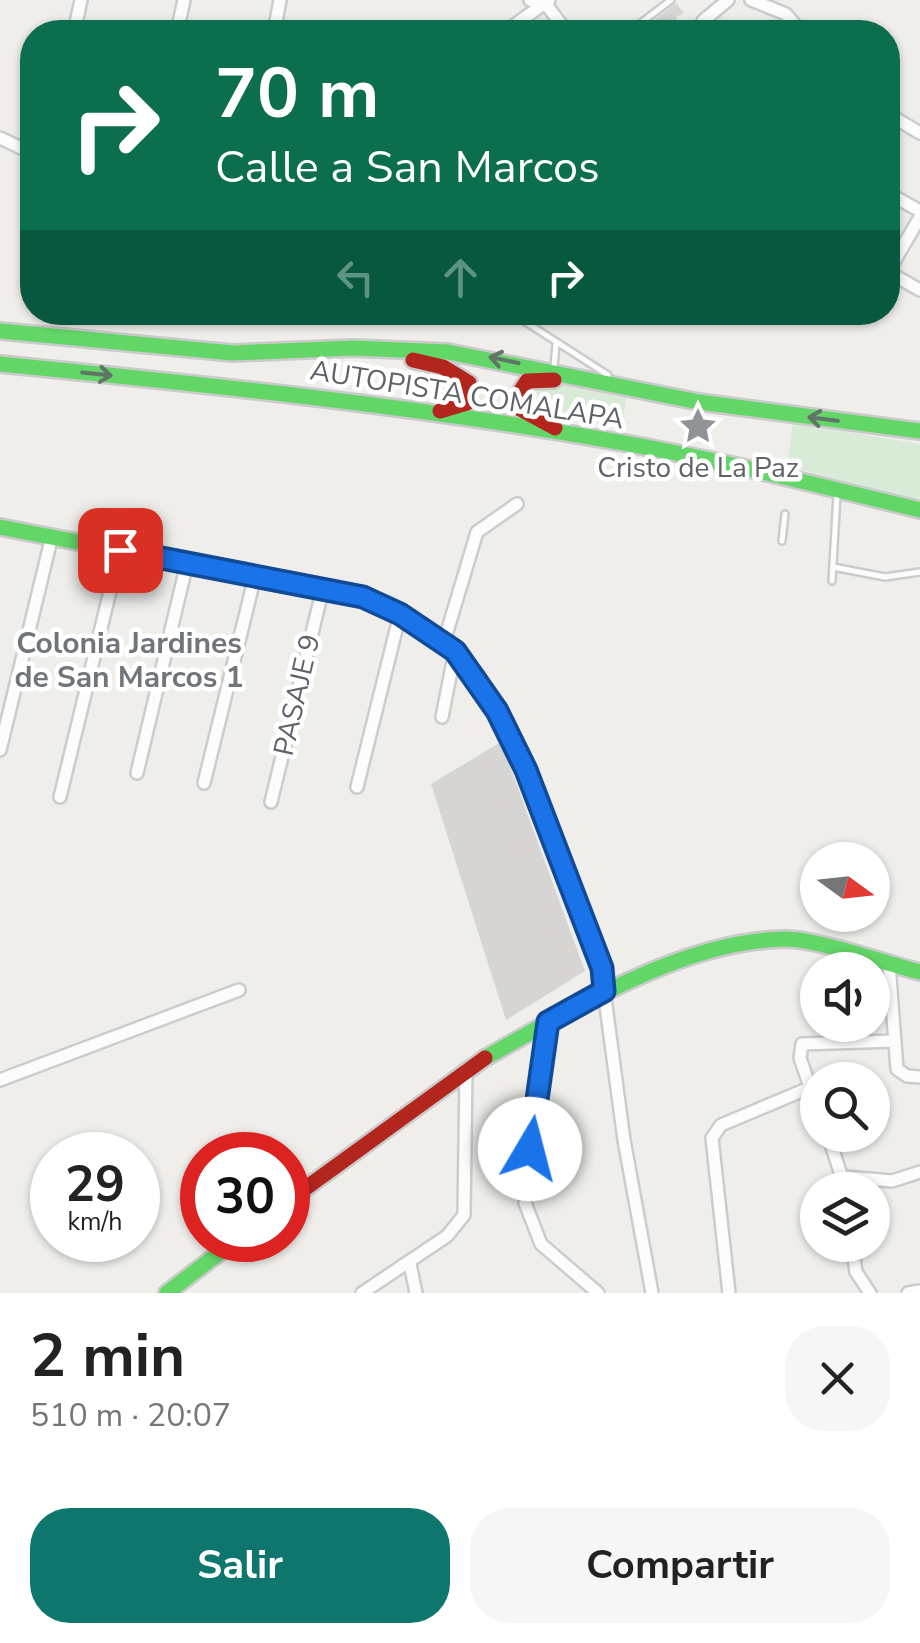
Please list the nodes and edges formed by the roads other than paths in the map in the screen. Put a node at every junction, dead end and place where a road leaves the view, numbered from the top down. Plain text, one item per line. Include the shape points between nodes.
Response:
1 (530, 0) edge
2 (671, 0) edge
3 (728, 0) edge
4 (751, 0) edge
5 (547, 2) edge
6 (522, 20) edge
7 (645, 20) edge
8 (704, 20) edge
9 (791, 20) edge
10 (920, 214) edge
11 (900, 250) edge
12 (531, 325) edge
13 (0, 331) edge
14 (556, 341) junction
15 (353, 348) junction
16 (0, 364) edge
17 (553, 371) junction
18 (592, 380) junction
19 (630, 389) junction
20 (388, 409) junction
21 (920, 432) edge
22 (568, 435) junction
23 (837, 490) junction
24 (516, 504) dead end
25 (920, 510) edge
26 (785, 514) dead end
27 (0, 527) edge
28 (52, 536) junction
29 (782, 540) dead end
30 (120, 550) junction
31 (187, 563) junction
32 (833, 566) junction
33 (920, 572) edge
34 (255, 576) junction
35 (885, 577) junction
36 (832, 580) dead end
37 (884, 586) dead end
38 (322, 588) junction
39 (400, 614) junction
40 (449, 646) junction
41 (442, 716) dead end
42 (0, 750) edge
43 (137, 773) dead end
44 (204, 783) dead end
45 (357, 786) dead end
46 (60, 797) dead end
47 (271, 802) dead end
48 (844, 952) edge
49 (890, 964) edge
50 (920, 972) edge
51 (890, 977) edge
52 (239, 990) dead end
53 (604, 991) junction
54 (548, 1022) junction
55 (895, 1040) junction
56 (801, 1062) edge
57 (466, 1069) junction
58 (920, 1076) edge
59 (0, 1080) edge
60 (800, 1091) edge
61 (920, 1172) edge
62 (890, 1181) edge
63 (310, 1185) edge
64 (207, 1262) edge
65 (855, 1262) edge
66 (410, 1264) junction
67 (920, 1291) edge
68 (167, 1293) edge
69 (362, 1293) edge
70 (416, 1293) edge
71 (598, 1293) edge
72 (652, 1293) edge
73 (729, 1293) edge
74 (870, 1293) edge
75 (908, 1293) edge

1 - 5 street
2 - 7 lane
3 - 8 street
4 - 9 street
5 - 6 street
10 - 11 street
12 - 14 lane
13 - 15 main road, AUTOPISTA COMALAPA via 233,353
14 - 17 lane
14 - 19 lane
17 -> 15 main road, AUTOPISTA COMALAPA via 448,352
15 - 20 main road via 443,366 469,383 470,398 457,408
16 -> 20 main road, AUTOPISTA COMALAPA
17 - 18 main road, AUTOPISTA COMALAPA
18 - 19 main road, AUTOPISTA COMALAPA
18 - 22 main road via 537,379 518,388 520,409
21 -> 19 main road, AUTOPISTA COMALAPA
20 - 22 main road, AUTOPISTA COMALAPA
22 - 23 main road, AUTOPISTA COMALAPA
23 - 25 main road, AUTOPISTA COMALAPA
23 - 32 lane
24 - 40 street via 477,532
26 - 29 lane
27 - 28 main road
28 - 30 main road
28 - 42 street
30 - 31 main road
30 - 46 street
31 - 34 main road
31 - 43 street
32 - 35 lane
32 - 36 lane
33 - 35 lane
34 - 38 main road
34 - 44 street
35 - 37 lane
38 - 39 main road
38 - 47 street, PASAJE 9
39 - 40 main road
39 - 45 street
40 - 41 street
40 - 53 main road via 497,711 526,770 602,968
48 - 53 main road via 806,942 755,941 693,955
49 - 50 main road
51 - 55 street
52 - 59 street
53 - 54 main road
53 - 72 street
54 - 57 main road
54 - 71 street via 526,1203 540,1244
55 - 56 street via 802,1044
55 - 58 street via 897,1069
57 - 63 main road
57 - 66 street via 464,1215
60 - 73 street via 721,1125 712,1138
61 - 62 street
64 - 68 main road
65 - 74 street
66 - 69 street
66 - 70 street
67 - 75 street

